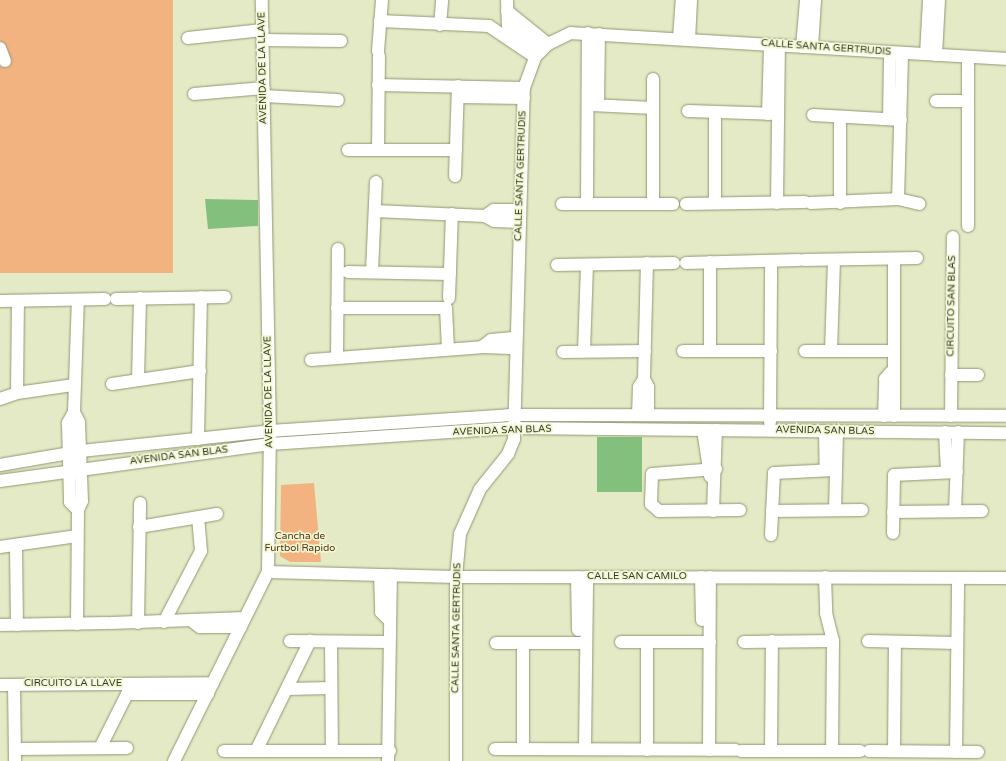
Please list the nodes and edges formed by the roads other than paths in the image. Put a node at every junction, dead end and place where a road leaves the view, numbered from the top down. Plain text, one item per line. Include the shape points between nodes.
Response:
1 (262, 0) edge
2 (382, 0) edge
3 (442, 0) edge
4 (682, 0) edge
5 (691, 0) edge
6 (806, 0) edge
7 (815, 0) edge
8 (929, 0) edge
9 (939, 0) edge
10 (507, 5) edge
11 (380, 21) junction
12 (440, 25) junction
13 (593, 34) junction
14 (263, 35) junction
15 (188, 38) dead end
16 (684, 39) junction
17 (341, 41) dead end
18 (774, 45) junction
19 (807, 47) junction
20 (0, 48) edge
21 (896, 53) junction
22 (538, 54) junction
23 (931, 55) junction
24 (968, 57) junction
25 (1006, 59) edge
26 (5, 61) dead end
27 (653, 79) dead end
28 (378, 85) junction
29 (264, 92) junction
30 (458, 92) junction
31 (524, 93) junction
32 (194, 94) dead end
33 (338, 100) dead end
34 (936, 101) dead end
35 (968, 101) junction
36 (593, 105) junction
37 (653, 108) junction
38 (688, 111) dead end
39 (715, 112) junction
40 (773, 114) junction
41 (813, 115) dead end
42 (840, 116) junction
43 (895, 119) junction
44 (348, 150) dead end
45 (378, 150) junction
46 (456, 150) junction
47 (455, 176) dead end
48 (376, 182) dead end
49 (898, 199) junction
50 (715, 203) junction
51 (777, 203) junction
52 (840, 203) junction
53 (562, 204) dead end
54 (587, 204) junction
55 (653, 204) junction
56 (673, 204) dead end
57 (686, 204) dead end
58 (919, 204) dead end
59 (374, 211) junction
60 (452, 214) junction
61 (520, 216) junction
62 (968, 226) dead end
63 (953, 237) dead end
64 (338, 249) dead end
65 (916, 258) dead end
66 (894, 259) junction
67 (834, 260) junction
68 (771, 261) junction
69 (710, 262) junction
70 (647, 264) junction
71 (557, 265) dead end
72 (587, 265) junction
73 (348, 272) dead end
74 (372, 272) junction
75 (450, 274) junction
76 (201, 297) junction
77 (225, 297) dead end
78 (140, 298) junction
79 (449, 298) dead end
80 (78, 300) junction
81 (0, 301) edge
82 (18, 301) junction
83 (337, 308) junction
84 (516, 343) junction
85 (448, 349) junction
86 (584, 351) junction
87 (645, 351) junction
88 (683, 351) dead end
89 (710, 351) junction
90 (766, 351) junction
91 (805, 351) dead end
92 (831, 351) junction
93 (891, 351) junction
94 (563, 352) dead end
95 (337, 358) junction
96 (311, 360) dead end
97 (200, 371) junction
98 (951, 375) junction
99 (978, 375) dead end
100 (138, 380) junction
101 (112, 384) dead end
102 (74, 385) junction
103 (17, 393) junction
104 (0, 399) edge
105 (513, 414) junction
106 (643, 415) junction
107 (766, 415) junction
108 (889, 416) junction
109 (950, 416) junction
110 (1006, 416) edge
111 (513, 428) junction
112 (703, 430) junction
113 (716, 430) junction
114 (270, 431) junction
115 (766, 431) junction
116 (825, 431) junction
117 (838, 431) junction
118 (945, 432) junction
119 (958, 432) junction
120 (1006, 433) edge
121 (198, 439) junction
122 (270, 444) junction
123 (75, 452) junction
124 (0, 465) edge
125 (76, 469) junction
126 (711, 469) junction
127 (830, 470) junction
128 (952, 472) junction
129 (0, 481) edge
130 (140, 503) dead end
131 (740, 510) dead end
132 (835, 510) junction
133 (862, 510) dead end
134 (713, 511) junction
135 (772, 511) junction
136 (955, 511) junction
137 (982, 511) dead end
138 (893, 512) junction
139 (217, 514) dead end
140 (198, 517) junction
141 (139, 527) junction
142 (893, 533) dead end
143 (771, 535) dead end
144 (77, 536) junction
145 (16, 546) junction
146 (0, 547) edge
147 (268, 572) junction
148 (386, 575) junction
149 (456, 577) junction
150 (582, 577) junction
151 (706, 577) junction
152 (830, 578) junction
153 (954, 578) junction
154 (1006, 578) edge
155 (164, 622) junction
156 (138, 623) junction
157 (243, 623) junction
158 (77, 624) junction
159 (0, 625) edge
160 (17, 625) junction
161 (290, 641) dead end
162 (772, 641) junction
163 (833, 641) junction
164 (868, 641) dead end
165 (310, 642) junction
166 (331, 642) junction
167 (389, 642) junction
168 (621, 642) dead end
169 (647, 642) junction
170 (706, 642) junction
171 (744, 642) dead end
172 (895, 642) junction
173 (496, 643) dead end
174 (523, 643) junction
175 (582, 643) junction
176 (953, 643) junction
177 (1, 685) dead end
178 (14, 685) junction
179 (210, 688) junction
180 (332, 688) junction
181 (129, 689) junction
182 (287, 689) junction
183 (100, 748) junction
184 (127, 748) dead end
185 (495, 749) dead end
186 (524, 749) junction
187 (585, 750) junction
188 (647, 750) junction
189 (709, 750) junction
190 (224, 751) dead end
191 (256, 751) junction
192 (332, 751) junction
193 (771, 751) junction
194 (832, 751) junction
195 (894, 751) junction
196 (956, 752) junction
197 (978, 752) dead end
198 (15, 755) edge
199 (389, 756) edge
200 (174, 761) edge
201 (456, 761) edge

1 - 14 street, AVENIDA DE LA LLAVE
2 - 11 street
3 - 12 street
4 - 16 street
5 - 16 street
6 - 19 street
7 - 19 street
8 - 23 street
9 - 23 street
10 - 22 street
11 - 12 street
11 - 28 street
12 - 22 street via 479,27
13 - 16 street, CALLE SANTA GERTRUDIS
13 - 22 street, CALLE SANTA GERTRUDIS via 571,33
13 - 36 street
14 - 15 street
14 - 17 street
14 - 29 street, AVENIDA DE LA LLAVE
16 - 18 street, CALLE SANTA GERTRUDIS
18 - 19 street, CALLE SANTA GERTRUDIS
18 - 40 street
19 - 21 street, CALLE SANTA GERTRUDIS
20 - 26 street
21 - 23 street, CALLE SANTA GERTRUDIS
21 - 43 street
22 - 31 street, CALLE SANTA GERTRUDIS
23 - 24 street, CALLE SANTA GERTRUDIS
24 - 25 street, CALLE SANTA GERTRUDIS
24 - 35 street
27 - 37 street
28 - 30 street
28 - 45 street
29 - 32 street
29 - 33 street
29 - 114 street, AVENIDA DE LA LLAVE
30 - 31 street
30 - 46 street
31 - 61 street, CALLE SANTA GERTRUDIS
34 - 35 street
35 - 62 street
36 - 37 street
36 - 54 street
37 - 55 street
38 - 39 street
39 - 40 street
39 - 50 street
40 - 51 street
41 - 42 street
42 - 43 street
42 - 52 street
43 - 49 street
44 - 45 street
45 - 46 street
46 - 47 street
48 - 59 street
49 - 52 street
49 - 58 street
50 - 51 street
50 - 57 street
51 - 52 street
53 - 54 street
54 - 55 street
55 - 56 street
59 - 60 street
59 - 74 street
60 - 61 street via 485,216 494,210
60 - 75 street
61 - 84 street, CALLE SANTA GERTRUDIS
63 - 98 street, CIRCUITO SAN BLAS
64 - 83 street
65 - 66 street
66 - 67 street
66 - 93 street
67 - 68 street
67 - 92 street
68 - 69 street
68 - 90 street
69 - 70 street
69 - 89 street
70 - 72 street
70 - 87 street
71 - 72 street
72 - 86 street
73 - 74 street
74 - 75 street
75 - 79 street
76 - 77 street
76 - 78 street
76 - 97 street
78 - 80 street
78 - 100 street
80 - 82 street
80 - 102 street
81 - 82 street
82 - 103 street
83 - 85 street via 446,308
83 - 95 street
84 - 85 street via 491,340 482,347
84 - 105 street, CALLE SANTA GERTRUDIS
85 - 95 street
86 - 87 street
86 - 94 street
87 - 106 street via 644,379 648,387
88 - 89 street
89 - 90 street
90 - 107 street
91 - 92 street
92 - 93 street
93 - 108 street
95 - 96 street
97 - 100 street
97 - 121 street
98 - 99 street
98 - 109 street, CIRCUITO SAN BLAS
100 - 101 street
102 - 103 street
102 - 123 street via 74,412 79,422
103 - 104 street
105 - 106 street, AVENIDA SAN BLAS
105 - 111 street, CALLE SANTA GERTRUDIS
105 - 114 street, AVENIDA SAN BLAS
106 - 107 street, AVENIDA SAN BLAS
107 - 108 street, AVENIDA SAN BLAS
107 - 115 street
108 - 109 street, AVENIDA SAN BLAS
109 - 110 street, AVENIDA SAN BLAS
111 - 112 street, AVENIDA SAN BLAS
111 - 122 street, AVENIDA SAN BLAS
111 - 149 street, CALLE SANTA GERTRUDIS via 508,454 480,489 460,534
112 - 113 street, AVENIDA SAN BLAS
112 - 126 street
113 - 115 street, AVENIDA SAN BLAS
113 - 126 street
114 - 121 street, AVENIDA SAN BLAS
114 - 122 street, AVENIDA DE LA LLAVE
115 - 116 street, AVENIDA SAN BLAS
116 - 117 street, AVENIDA SAN BLAS
116 - 127 street
117 - 118 street, AVENIDA SAN BLAS
117 - 127 street
118 - 119 street, AVENIDA SAN BLAS
118 - 128 street
119 - 120 street, AVENIDA SAN BLAS
119 - 128 street
121 - 123 street, AVENIDA SAN BLAS
122 - 125 street, AVENIDA SAN BLAS
122 - 147 street, AVENIDA DE LA LLAVE
123 - 124 street, AVENIDA SAN BLAS
123 - 125 street
125 - 129 street, AVENIDA SAN BLAS
125 - 144 street via 70,502 78,510
126 - 134 street via 714,484
126 - 134 street via 652,474 651,504 659,511
127 - 132 street
127 - 135 street via 774,473
128 - 136 street
128 - 138 street via 894,475
130 - 141 street
131 - 134 street
132 - 133 street
132 - 135 street
135 - 143 street
136 - 137 street
136 - 138 street
138 - 142 street
139 - 140 street
140 - 141 street
140 - 155 street via 201,551
141 - 156 street
144 - 145 street
144 - 158 street
145 - 146 street
145 - 160 street
147 - 148 street, CALLE SAN CAMILO
147 - 157 street, AVENIDA DE LA LLAVE
148 - 149 street, CALLE SAN CAMILO
148 - 167 street via 381,612 389,620
149 - 150 street, CALLE SAN CAMILO
149 - 201 street, CALLE SANTA GERTRUDIS
150 - 151 street, CALLE SAN CAMILO
150 - 175 street
151 - 152 street, CALLE SAN CAMILO
151 - 170 street
152 - 153 street, CALLE SAN CAMILO
152 - 163 street via 826,613
153 - 154 street, CALLE SAN CAMILO
153 - 176 street
155 - 156 street
155 - 157 street via 193,622 200,618
156 - 158 street
157 - 179 street, AVENIDA DE LA LLAVE
158 - 160 street
159 - 160 street
161 - 165 street
162 - 163 street
162 - 171 street
162 - 193 street
163 - 194 street
164 - 172 street
165 - 166 street
165 - 182 street
166 - 167 street
166 - 180 street
167 - 199 street
168 - 169 street
169 - 170 street
169 - 188 street
170 - 189 street
172 - 176 street
172 - 195 street
173 - 174 street
174 - 175 street
174 - 186 street
175 - 187 street
176 - 196 street
177 - 178 street, CIRCUITO LA LLAVE
178 - 181 street, CIRCUITO LA LLAVE
178 - 198 street, CIRCUITO LA LLAVE
179 - 181 street, CIRCUITO LA LLAVE
179 - 200 street, AVENIDA DE LA LLAVE
180 - 182 street
180 - 192 street
181 - 183 street, CIRCUITO LA LLAVE
182 - 191 street
183 - 184 street, CIRCUITO LA LLAVE
183 - 198 street, CIRCUITO LA LLAVE
185 - 186 street
186 - 187 street
187 - 188 street
188 - 189 street
189 - 193 street
190 - 191 street
191 - 192 street
192 - 199 street
193 - 194 street
194 - 195 street
195 - 196 street
196 - 197 street

